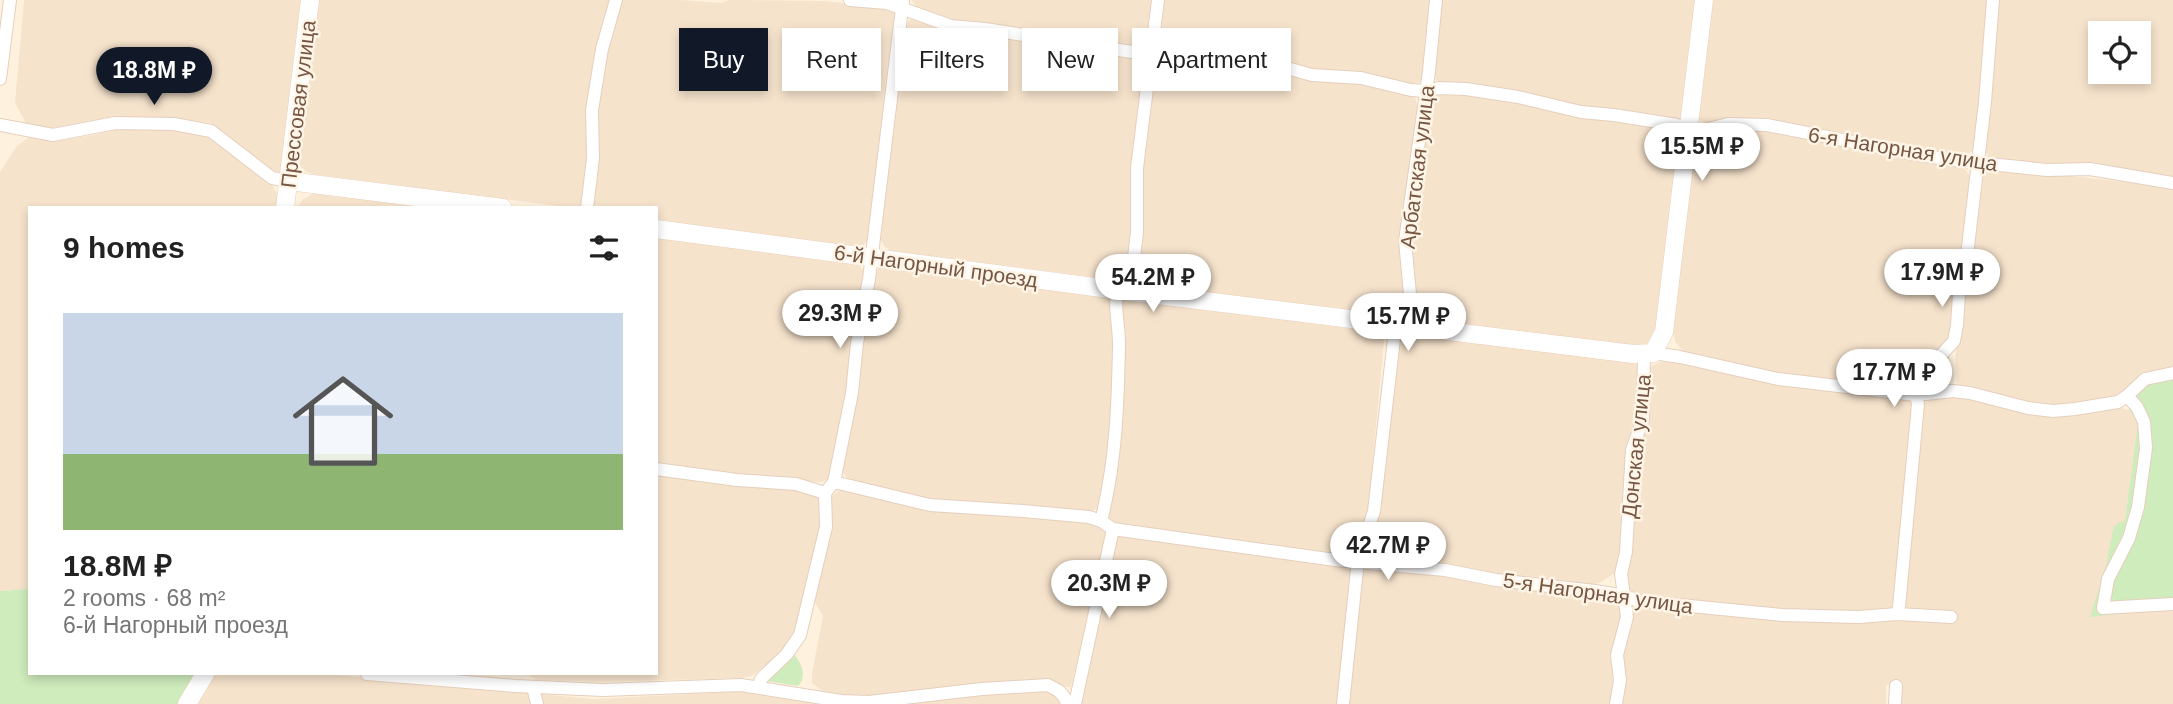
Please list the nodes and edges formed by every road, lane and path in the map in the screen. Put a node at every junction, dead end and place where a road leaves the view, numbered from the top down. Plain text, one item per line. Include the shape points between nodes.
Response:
1 (10, 0) edge
2 (310, 0) edge
3 (616, 0) edge
4 (850, 0) edge
5 (1158, 0) edge
6 (1436, 0) edge
7 (1704, 0) edge
8 (1993, 0) edge
9 (903, 4) edge
10 (1154, 28) edge
11 (1132, 52) edge
12 (1291, 69) edge
13 (0, 79) edge
14 (1147, 91) edge
15 (1426, 91) junction
16 (0, 125) edge
17 (1690, 130) junction
18 (1978, 163) junction
19 (289, 181) junction
20 (2173, 183) edge
21 (285, 206) edge
22 (488, 206) edge
23 (587, 206) edge
24 (658, 229) edge
25 (871, 257) junction
26 (1123, 291) junction
27 (1401, 326) junction
28 (1648, 353) junction
29 (2173, 373) edge
30 (1916, 394) junction
31 (2127, 396) junction
32 (658, 469) edge
33 (834, 482) junction
34 (825, 493) junction
35 (1101, 521) junction
36 (1113, 530) junction
37 (1358, 560) junction
38 (1625, 596) junction
39 (2173, 604) edge
40 (1897, 614) junction
41 (1951, 617) dead end
42 (204, 675) edge
43 (392, 675) edge
44 (517, 680) edge
45 (758, 686) junction
46 (1896, 686) dead end
47 (533, 687) junction
48 (187, 704) edge
49 (537, 704) edge
50 (1067, 704) edge
51 (1075, 704) edge
52 (1343, 704) edge
53 (1616, 704) edge
54 (1895, 704) edge

1 - 13 street
2 - 19 street, Прессовая улица
3 - 23 street via 592,110
4 - 9 street, 6-я Нагорная улица
5 - 10 street
6 - 15 street, Арбатская улица
7 - 17 street, Донская улица
8 - 18 street
9 - 11 street, 6-я Нагорная улица via 951,26
9 - 25 street
12 - 15 street, 6-я Нагорная улица
14 - 26 street via 1137,168 1137,232
15 - 17 street, 6-я Нагорная улица via 1492,93
15 - 27 street, Арбатская улица via 1405,241 1409,294
16 - 19 street via 53,135 116,123 174,124 211,131 272,178
17 - 18 street, 6-я Нагорная улица via 1728,124 1767,125
17 - 28 street, Донская улица via 1664,332
18 - 20 street, 6-я Нагорная улица via 2090,169
18 - 30 street via 1954,341 1921,377
19 - 21 street, Прессовая улица
19 - 22 street
24 - 25 street, 6-й Нагорный проезд
25 - 26 street, 6-й Нагорный проезд
25 - 33 street
26 - 27 street, 6-й Нагорный проезд
26 - 35 street via 1115,303 1119,341 1114,464
27 - 28 street, 6-й Нагорный проезд
27 - 37 street, Арбатская улица via 1390,362 1374,511
28 - 30 street, 6-й Нагорный проезд via 1778,379
28 - 38 street, Донская улица via 1643,419 1632,450 1621,574
29 - 31 street, 6-й Нагорный проезд via 2145,379
30 - 31 street, 6-й Нагорный проезд via 1962,392 2053,411 2118,402
30 - 40 street
31 - 39 street via 2144,422 2146,448 2138,507 2129,538 2108,579 2103,608
32 - 34 street via 796,484
33 - 34 street
33 - 35 street, 5-я Нагорная улица via 930,506 1023,510
34 - 45 street via 827,527 800,635
35 - 36 street, 5-я Нагорная улица
36 - 37 street, 5-я Нагорная улица
36 - 51 street
37 - 38 street, 5-я Нагорная улица
37 - 52 street, Арбатская улица
38 - 40 street, 5-я Нагорная улица via 1782,615
38 - 53 street, Донская улица via 1628,617 1617,655 1620,680
40 - 41 street, 5-я Нагорная улица
42 - 48 street
43 - 44 street
44 - 47 street
45 - 47 street
45 - 50 street via 869,702 1048,685 1059,691
46 - 54 street
47 - 49 street

